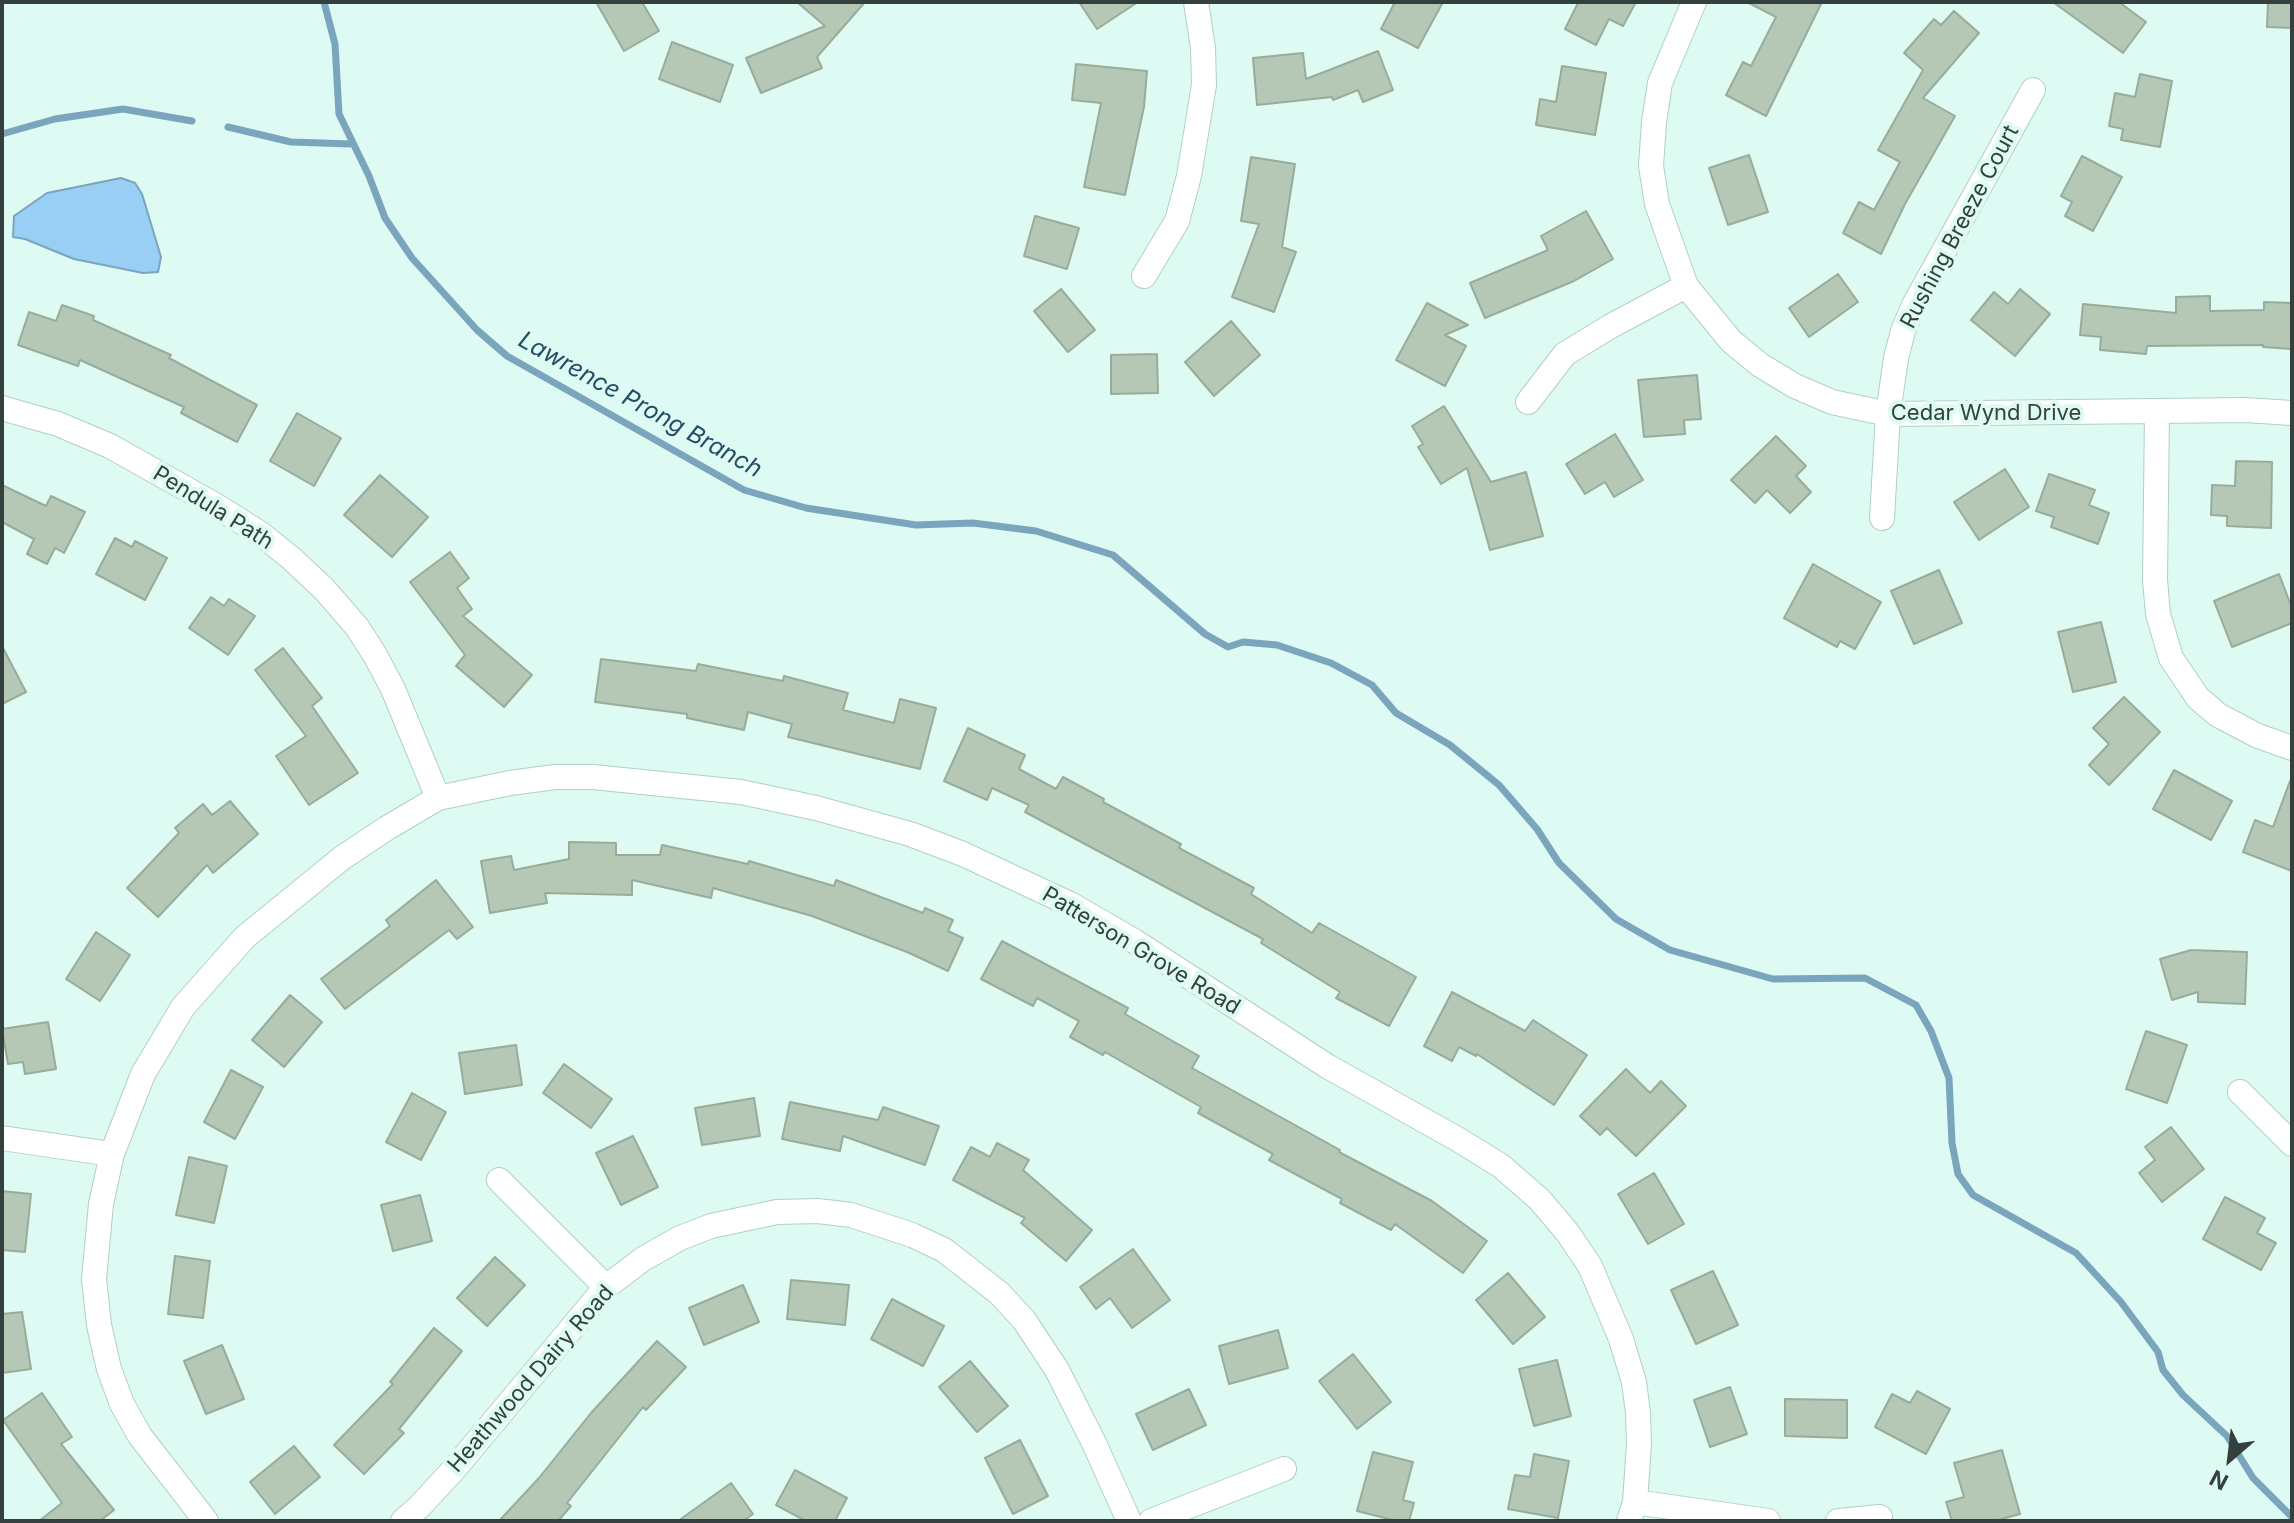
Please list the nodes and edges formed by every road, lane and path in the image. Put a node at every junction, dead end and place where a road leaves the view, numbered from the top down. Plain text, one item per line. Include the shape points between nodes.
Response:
1 (1694, 2) edge
2 (1200, 3) edge
3 (2033, 90) dead end
4 (1144, 276) dead end
5 (1686, 286) junction
6 (1528, 402) dead end
7 (2, 408) edge
8 (2157, 412) junction
9 (2292, 413) edge
10 (1888, 414) junction
11 (1882, 518) dead end
12 (2292, 748) edge
13 (438, 798) junction
14 (2240, 1092) dead end
15 (2, 1138) edge
16 (2292, 1144) edge
17 (112, 1154) junction
18 (499, 1180) dead end
19 (606, 1287) junction
20 (1284, 1469) dead end
21 (1632, 1511) edge
22 (1880, 1517) dead end
23 (206, 1521) edge
24 (403, 1521) edge
25 (1129, 1521) edge
26 (1151, 1521) edge
27 (1768, 1521) edge
28 (1838, 1521) edge

1 - 5 street, Cedar Wynd Drive via 1660,83 1651,166 1657,204
2 - 4 street via 1204,85 1189,176 1177,221
3 - 10 street, Rushing Breeze Court via 1914,305 1896,358
5 - 6 street via 1565,354
5 - 10 street, Cedar Wynd Drive via 1731,341 1760,365 1832,402
7 - 13 street, Pendula Path via 110,446 215,505 292,559 357,627 375,655
8 - 9 street, Cedar Wynd Drive
8 - 10 street, Cedar Wynd Drive
8 - 12 street via 2155,580 2171,658 2198,698 2218,715
10 - 11 street, Rushing Breeze Court
13 - 17 street, Patterson Grove Road via 317,878 245,937 212,972 159,1044 131,1099
13 - 21 street, Patterson Grove Road via 555,777 668,783 756,795 910,834 963,854 1059,898 1134,941 1327,1066 1501,1166 1539,1199 1590,1266 1634,1382 1639,1444
14 - 16 street
15 - 17 street
17 - 23 street, Patterson Grove Road via 94,1279 109,1369 140,1436
18 - 19 street
19 - 24 street, Heathwood Dairy Road via 455,1468
19 - 25 street, Heathwood Dairy Road via 680,1238 777,1212 851,1215 912,1235 968,1267 1024,1320 1057,1370
20 - 26 street
21 - 27 street
22 - 28 street

